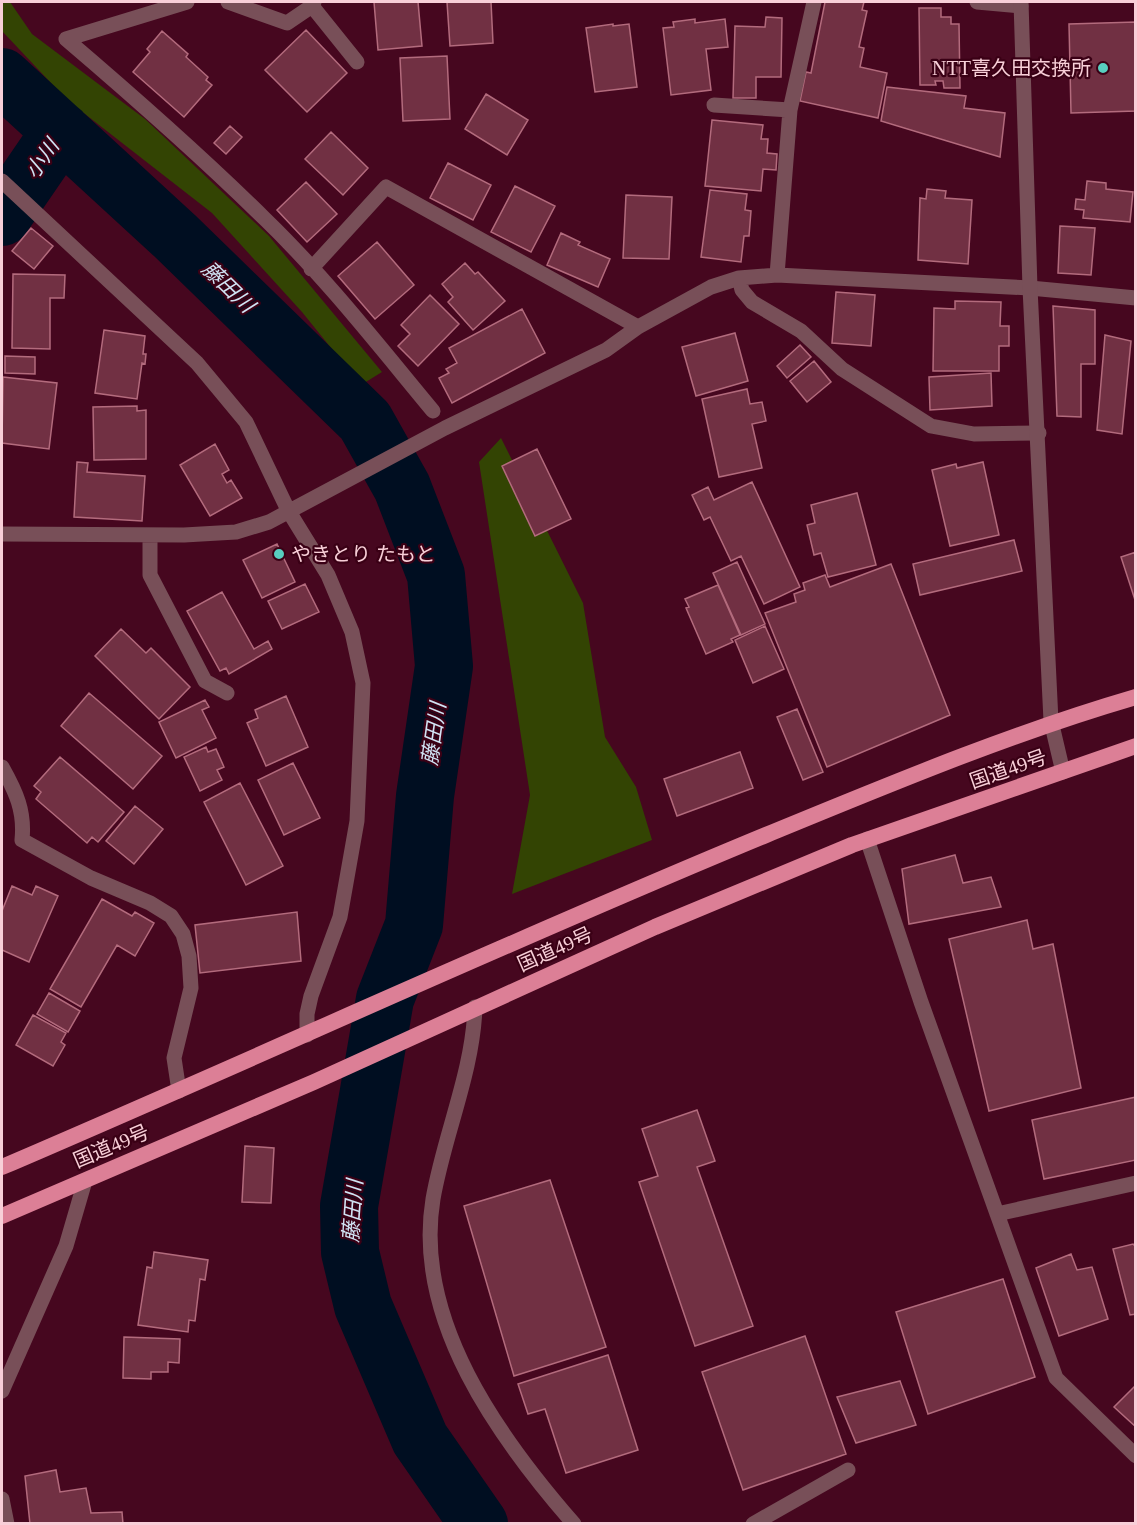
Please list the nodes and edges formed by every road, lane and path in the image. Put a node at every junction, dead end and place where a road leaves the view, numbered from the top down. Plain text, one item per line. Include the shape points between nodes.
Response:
1 (187, 2) edge
2 (228, 2) edge
3 (814, 2) edge
4 (977, 2) edge
5 (313, 4) edge
6 (1021, 4) edge
7 (357, 62) dead end
8 (714, 105) dead end
9 (790, 110) junction
10 (4, 184) edge
11 (311, 268) junction
12 (777, 274) junction
13 (739, 278) junction
14 (1030, 288) junction
15 (1136, 298) edge
16 (638, 327) junction
17 (433, 411) dead end
18 (1038, 433) junction
19 (288, 510) junction
20 (2, 534) edge
21 (150, 535) junction
22 (227, 693) dead end
23 (1136, 696) edge
24 (1051, 721) junction
25 (1136, 746) edge
26 (2, 767) edge
27 (1063, 772) junction
28 (867, 839) junction
29 (471, 1009) junction
30 (314, 1032) junction
31 (179, 1091) junction
32 (2, 1167) edge
33 (85, 1181) junction
34 (1136, 1183) edge
35 (997, 1214) junction
36 (2, 1216) edge
37 (2, 1391) edge
38 (1136, 1456) edge
39 (848, 1470) dead end
40 (2, 1499) edge
41 (7, 1524) edge
42 (574, 1524) edge
43 (753, 1524) edge

1 - 11 street via 66,39 267,220
2 - 5 street via 287,23
3 - 9 street
4 - 6 street
5 - 7 street
6 - 14 street
8 - 9 street
9 - 12 street
10 - 19 street via 197,363 246,422
11 - 16 street via 386,188
11 - 17 street
12 - 13 street
12 - 14 street
13 - 16 street via 711,287
13 - 18 street via 742,290 752,302 801,331 842,369 931,426 974,434
14 - 15 street
14 - 18 street
16 - 19 street via 606,350
18 - 24 street
19 - 21 street via 269,522 236,532
19 - 30 street via 336,594 352,632 363,683 359,788 348,883 311,996 307,1014
20 - 21 street
21 - 22 street via 150,575 205,681
23 - 24 highway, 国道49号
24 - 27 street
24 - 30 highway, 国道49号 via 471,959
25 - 27 highway, 国道49号
26 - 31 street via 17,794 24,819 22,840 91,878 150,903 171,916 183,934 191,988 174,1058
27 - 28 highway, 国道49号
28 - 29 highway, 国道49号
28 - 35 street
29 - 33 highway, 国道49号
29 - 42 street via 474,1036 433,1199 430,1237 436,1277 448,1332 470,1383 505,1437
30 - 31 highway, 国道49号
31 - 32 highway, 国道49号
33 - 36 highway, 国道49号
33 - 37 street via 66,1246
34 - 35 street
35 - 38 street via 1056,1378
39 - 43 street
40 - 41 street

